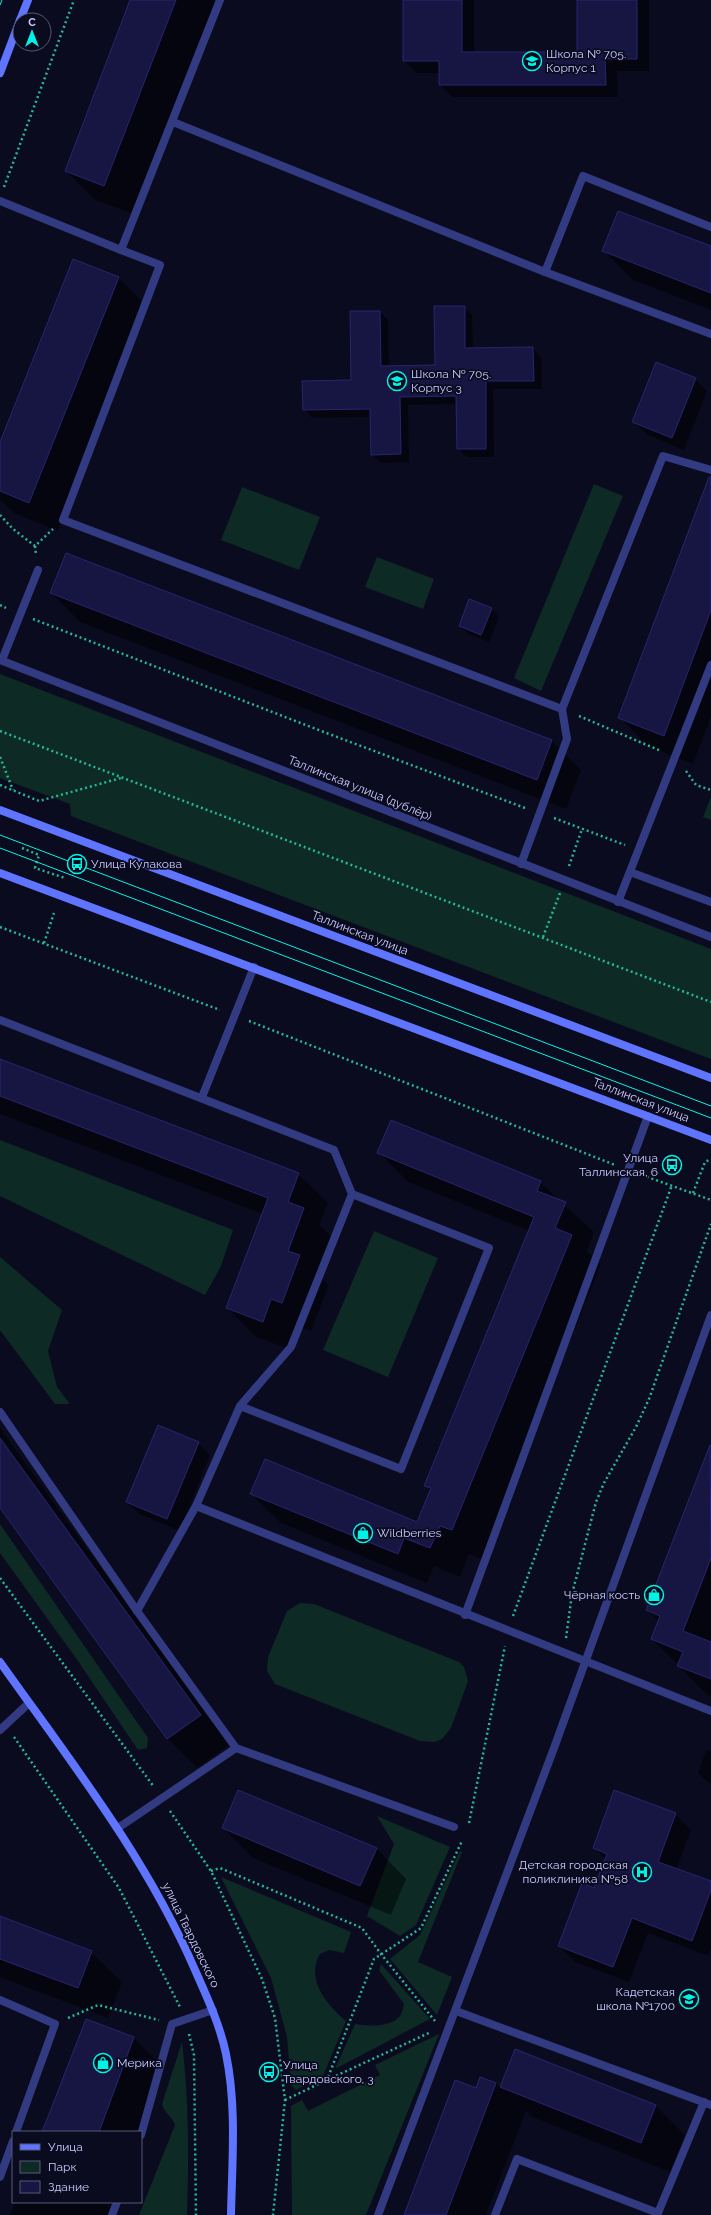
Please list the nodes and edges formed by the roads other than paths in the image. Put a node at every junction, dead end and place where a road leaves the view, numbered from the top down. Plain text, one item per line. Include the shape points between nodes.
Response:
1 (28, 0) edge
2 (220, 0) edge
3 (23, 12) edge
4 (12, 41) edge
5 (0, 73) edge
6 (173, 122) junction
7 (0, 201) edge
8 (711, 227) edge
9 (121, 250) junction
10 (545, 272) junction
11 (711, 334) edge
12 (711, 470) edge
13 (38, 570) dead end
14 (1, 660) edge
15 (711, 665) edge
16 (562, 709) junction
17 (0, 810) edge
18 (521, 864) junction
19 (0, 872) edge
20 (630, 872) junction
21 (618, 902) junction
22 (711, 902) edge
23 (711, 937) edge
24 (254, 967) junction
25 (0, 1020) edge
26 (711, 1078) edge
27 (202, 1097) junction
28 (648, 1116) junction
29 (711, 1140) edge
30 (352, 1194) junction
31 (711, 1315) edge
32 (240, 1406) junction
33 (0, 1412) edge
34 (196, 1506) junction
35 (137, 1611) junction
36 (464, 1615) junction
37 (0, 1662) edge
38 (585, 1662) junction
39 (29, 1703) junction
40 (711, 1711) edge
41 (3, 1728) edge
42 (236, 1748) junction
43 (454, 1827) dead end
44 (118, 1828) junction
45 (0, 2000) edge
46 (213, 2010) junction
47 (456, 2011) junction
48 (707, 2104) edge
49 (16, 2131) edge
50 (142, 2131) edge
51 (12, 2144) edge
52 (0, 2177) edge
53 (117, 2203) edge
54 (658, 2214) edge
55 (112, 2215) edge
56 (231, 2215) edge
57 (378, 2215) edge
58 (495, 2215) edge

1 - 3 main road
2 - 6 street
4 - 5 main road
6 - 9 street
6 - 10 street
7 - 9 street
8 - 10 street via 584,176
9 - 16 street via 160,265 63,520
10 - 11 street
12 - 16 street via 663,456
13 - 14 street
14 - 18 street, Таллинская улица (дублёр)
15 - 20 street
16 - 18 street via 567,739
17 - 26 main road, Таллинская улица
18 - 21 street, Таллинская улица (дублёр)
19 - 24 main road, Таллинская улица
20 - 21 street
20 - 22 street
21 - 23 street, Таллинская улица (дублёр)
24 - 27 street
24 - 28 main road, Таллинская улица
25 - 27 street
27 - 30 street via 334,1150
28 - 29 main road, Таллинская улица
28 - 36 street
30 - 32 street via 291,1347
30 - 32 street via 489,1248 401,1469
31 - 38 street
32 - 34 street
33 - 35 street
34 - 35 street
34 - 36 street
35 - 42 street
36 - 38 street
37 - 39 main road, улица Твардовского
38 - 40 street
38 - 47 street
39 - 41 street
39 - 44 main road, улица Твардовского
42 - 43 street
42 - 44 street
44 - 46 main road, улица Твардовского via 166,1908
45 - 49 street via 55,2024
46 - 50 street via 172,2024
46 - 56 main road, улица Твардовского via 225,2046 231,2090
47 - 48 street
47 - 57 street
48 - 54 street
51 - 52 street
53 - 55 street
54 - 58 street via 517,2159

